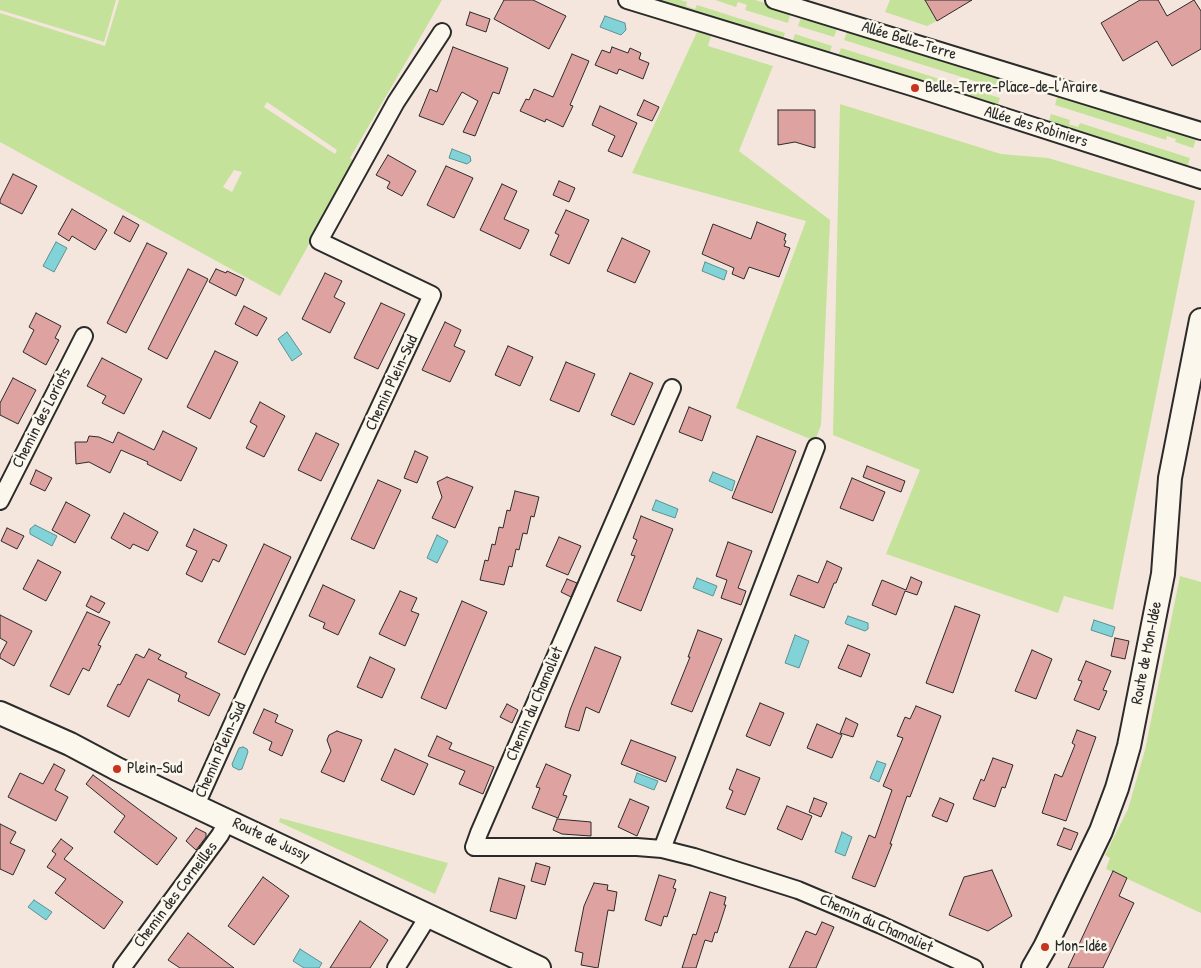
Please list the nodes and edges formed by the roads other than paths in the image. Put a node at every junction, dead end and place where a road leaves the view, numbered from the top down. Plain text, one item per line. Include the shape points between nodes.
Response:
1 (627, 0) edge
2 (774, 0) edge
3 (442, 32) dead end
4 (1201, 131) edge
5 (1201, 180) edge
6 (1201, 320) edge
7 (84, 336) dead end
8 (672, 388) dead end
9 (816, 446) dead end
10 (0, 501) edge
11 (1, 716) edge
12 (196, 805) junction
13 (228, 820) junction
14 (662, 849) junction
15 (429, 915) junction
16 (122, 968) edge
17 (396, 968) edge
18 (539, 968) edge
19 (974, 968) edge
20 (1033, 968) edge

1 - 5 street, Allée des Robiniers
2 - 4 street, Allée Belle-Terre
3 - 12 street, Chemin Plein-Sud via 396,102 319,241 432,295
6 - 20 main road, Route de Mon-Idée via 1170,478 1163,574 1129,746 1101,831
7 - 10 street, Chemin des Loriots
8 - 14 street, Chemin du Chamoliet via 474,848
9 - 14 street
11 - 12 main road, Route de Jussy via 70,744
12 - 13 main road, Route de Jussy
13 - 15 main road, Route de Jussy
13 - 16 street, Chemin des Corneilles via 220,836
14 - 19 street, Chemin du Chamoliet via 694,856 798,890
15 - 17 street
15 - 18 main road, Route de Jussy

